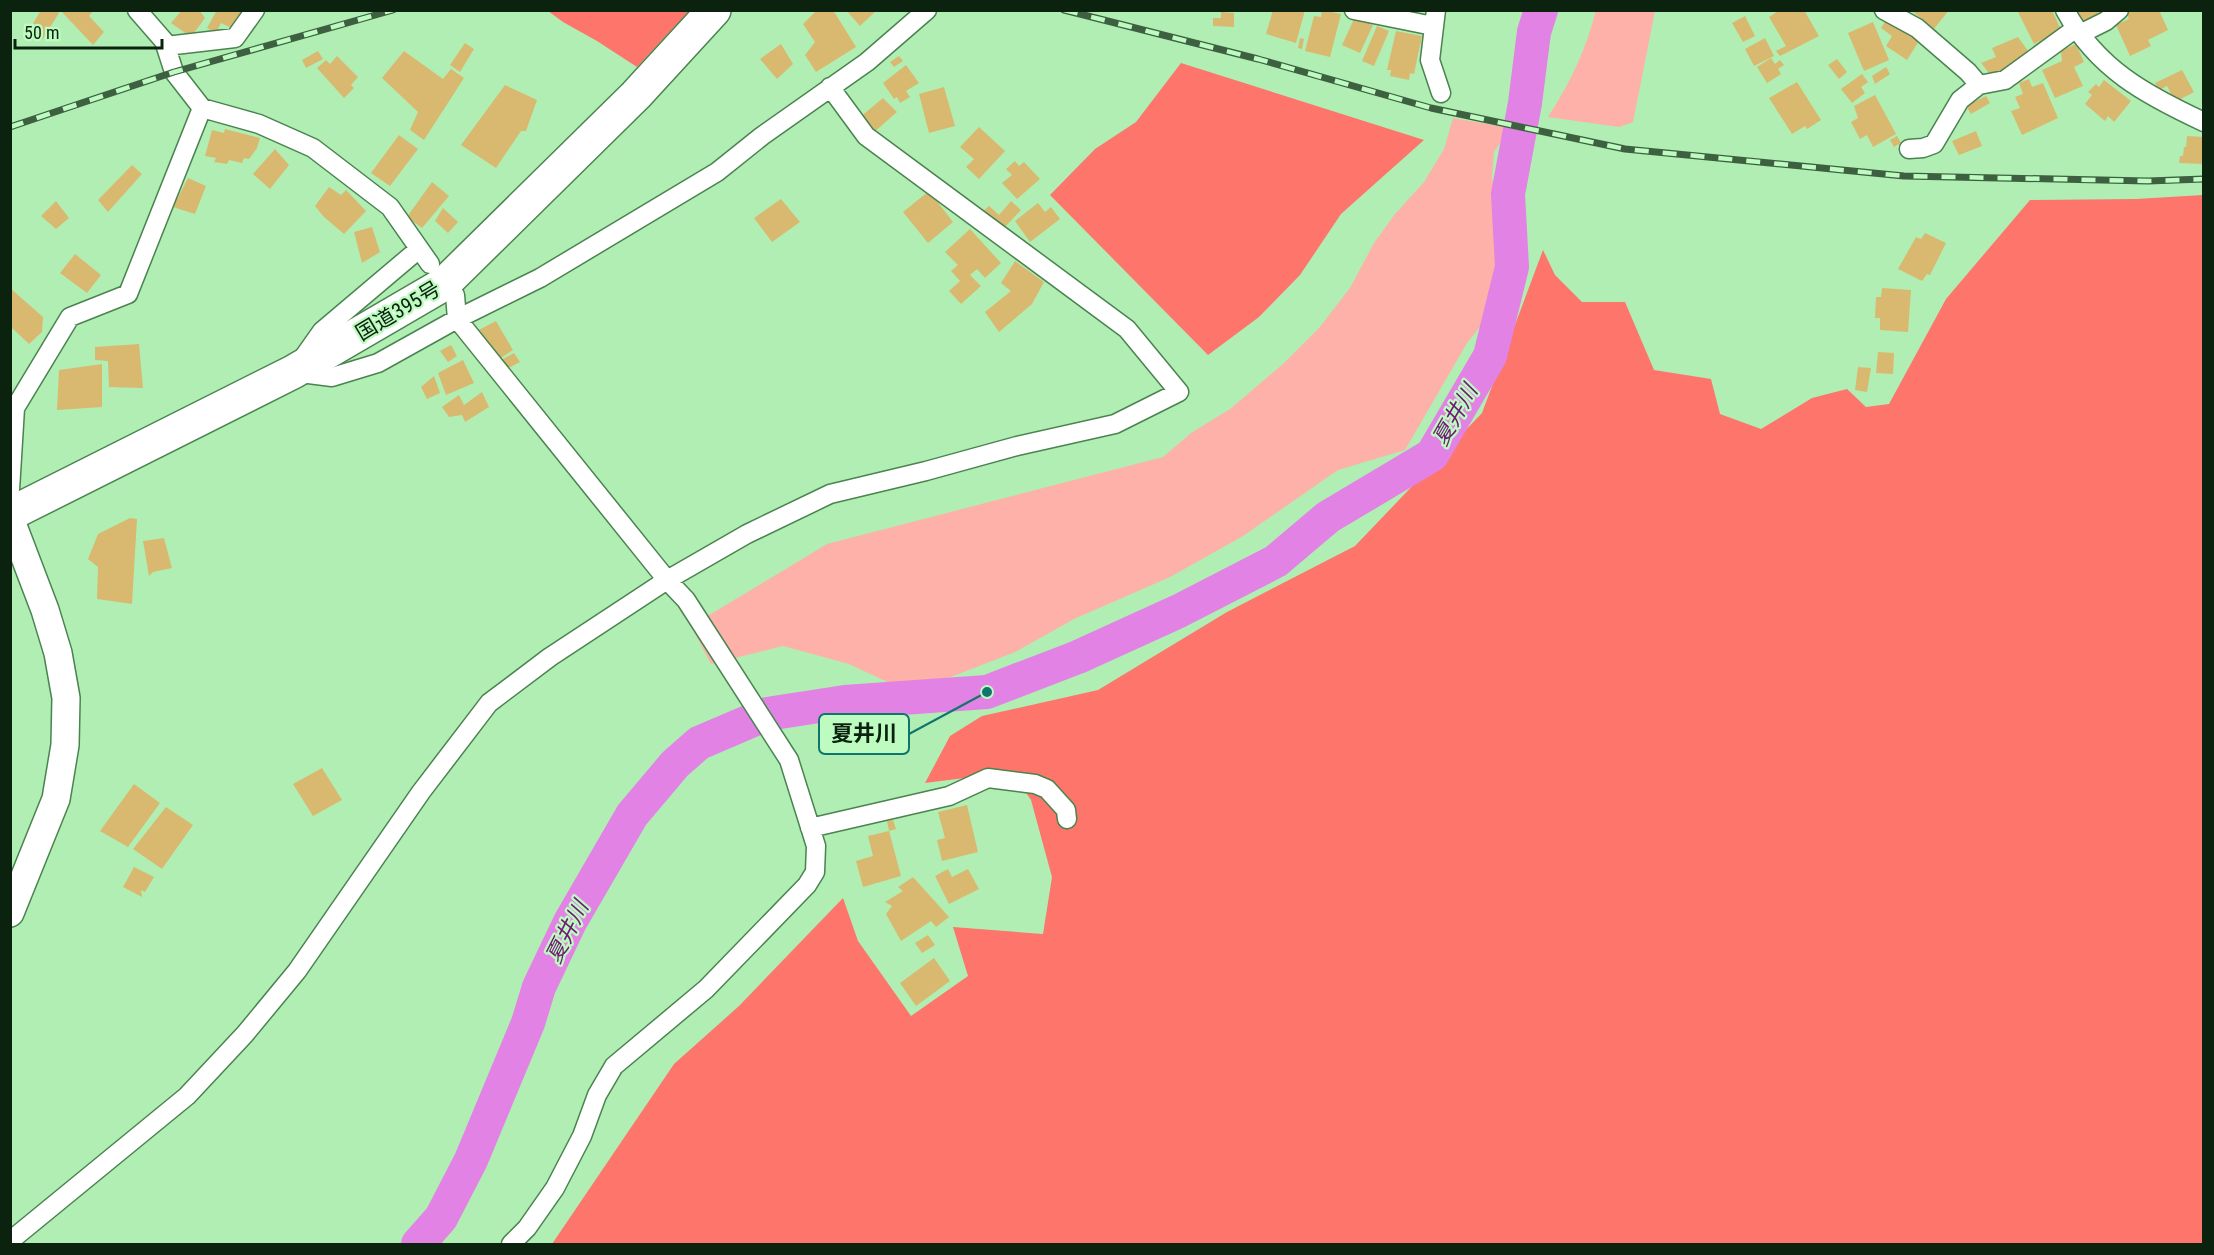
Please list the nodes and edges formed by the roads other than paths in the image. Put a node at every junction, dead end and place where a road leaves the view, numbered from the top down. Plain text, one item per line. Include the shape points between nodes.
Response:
1 (137, 10) edge
2 (255, 10) edge
3 (714, 10) edge
4 (927, 10) edge
5 (1354, 10) edge
6 (1884, 10) edge
7 (2065, 10) edge
8 (2119, 10) edge
9 (1435, 18) edge
10 (2075, 29) junction
11 (166, 46) junction
12 (1979, 85) junction
13 (830, 87) junction
14 (1441, 93) dead end
15 (202, 108) junction
16 (2204, 122) edge
17 (1909, 149) dead end
18 (419, 249) junction
19 (430, 264) dead end
20 (455, 295) dead end
21 (457, 319) junction
22 (293, 372) junction
23 (10, 490) edge
24 (10, 516) edge
25 (667, 580) junction
26 (1068, 819) dead end
27 (810, 828) junction
28 (10, 913) edge
29 (10, 1240) edge
30 (511, 1245) edge

1 - 11 street
2 - 11 street via 235,38
3 - 22 highway, 国道395号 via 636,95 444,284
4 - 13 street via 867,62
5 - 9 street
6 - 12 street via 1917,28
7 - 10 street
8 - 10 street via 2084,32
9 - 14 street via 1430,60
10 - 12 street via 2005,80
10 - 16 street via 2116,73 2152,98
11 - 15 street via 174,72
12 - 17 street via 1960,100 1934,144
13 - 21 street via 717,172 540,278
13 - 25 street via 866,135 1126,329 1179,392 1115,424 830,494 747,534
15 - 18 street via 259,124 313,148 390,207
15 - 23 street via 128,294 70,317 15,408
18 - 19 street
18 - 22 street via 322,331
20 - 21 street
21 - 22 street via 378,363 332,378
21 - 25 street
22 - 24 highway, 国道395号
24 - 28 street via 45,610 66,698 65,744 56,799
25 - 27 street via 686,600 789,760
25 - 29 street via 550,657 489,703 421,792 297,971 245,1034 187,1096
26 - 27 street via 1066,810 1047,789 988,778 949,796
27 - 30 street via 816,846 815,872 807,885 706,989 614,1066 555,1188

